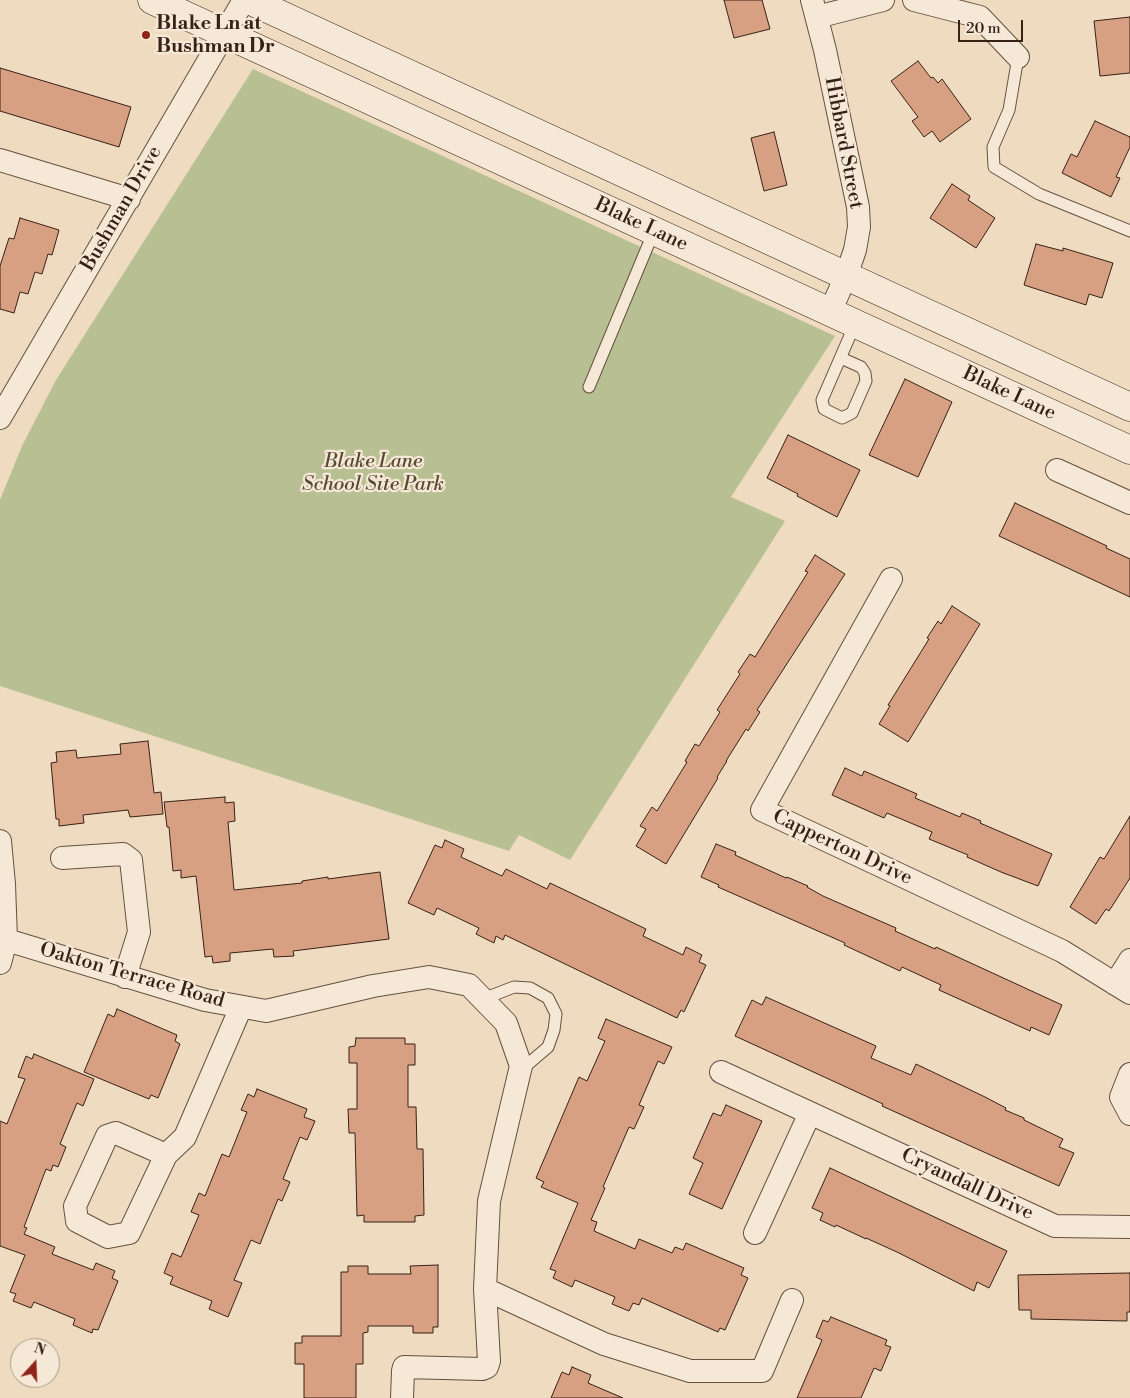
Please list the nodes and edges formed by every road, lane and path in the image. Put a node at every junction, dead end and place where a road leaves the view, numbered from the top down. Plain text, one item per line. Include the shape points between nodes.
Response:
1 (152, 0) edge
2 (244, 0) edge
3 (249, 0) edge
4 (884, 0) edge
5 (914, 0) edge
6 (814, 9) edge
7 (225, 33) junction
8 (1018, 56) joint
9 (0, 160) edge
10 (129, 199) junction
11 (654, 231) junction
12 (1130, 231) edge
13 (846, 276) junction
14 (830, 312) junction
15 (856, 324) junction
16 (841, 358) junction
17 (589, 387) dead end
18 (1130, 407) edge
19 (0, 418) edge
20 (1130, 450) edge
21 (1056, 470) dead end
22 (1130, 503) edge
23 (891, 578) dead end
24 (0, 841) edge
25 (62, 858) dead end
26 (3, 939) edge
27 (1130, 960) edge
28 (0, 963) edge
29 (125, 977) junction
30 (1123, 989) edge
31 (482, 1000) junction
32 (241, 1007) junction
33 (520, 1071) junction
34 (721, 1072) dead end
35 (1130, 1074) edge
36 (810, 1112) junction
37 (1130, 1114) edge
38 (166, 1155) junction
39 (1130, 1227) edge
40 (755, 1233) dead end
41 (485, 1290) junction
42 (792, 1300) dead end
43 (402, 1398) edge

1 - 7 main road, Blake Lane
2 - 7 street, Bushman Drive
3 - 13 main road, Blake Lane
4 - 6 street
5 - 8 street via 980,17
6 - 13 street, Hibbard Street via 858,206 859,227
7 - 10 street, Bushman Drive
7 - 11 main road, Blake Lane
8 - 12 lane via 1009,110 993,147 994,167 1039,194
9 - 10 street
10 - 19 street, Bushman Drive
11 - 14 main road, Blake Lane
11 - 17 lane
13 - 14 street, Hibbard Street
13 - 18 main road, Blake Lane
14 - 15 main road, Blake Lane
15 - 16 lane
15 - 20 main road, Blake Lane
16 - 16 lane via 822,400 824,409 842,418 852,413 866,381 860,367
21 - 22 street
23 - 30 street, Capperton Drive via 762,810 1062,952
24 - 26 street via 4,884
25 - 29 street via 123,854 131,860 139,932
26 - 28 street
26 - 29 street, Oakton Terrace Road
27 - 30 street
29 - 32 street, Oakton Terrace Road
31 - 32 street, Oakton Terrace Road via 469,985 429,977 373,986 266,1011
31 - 33 street, Oakton Terrace Road via 506,1023
31 - 33 lane via 514,987 530,988 548,998 556,1014 548,1047
32 - 38 street via 185,1137
33 - 41 street, Oakton Terrace Road via 489,1201
34 - 36 street, Cryandall Drive
35 - 37 street via 1121,1097
36 - 39 street, Cryandall Drive via 1055,1226
36 - 40 street
38 - 38 street via 129,1233 108,1237 77,1221 75,1206 107,1136 116,1133
41 - 42 street via 604,1344 690,1371 762,1371
41 - 43 street, Oakton Terrace Road via 487,1367 404,1367

